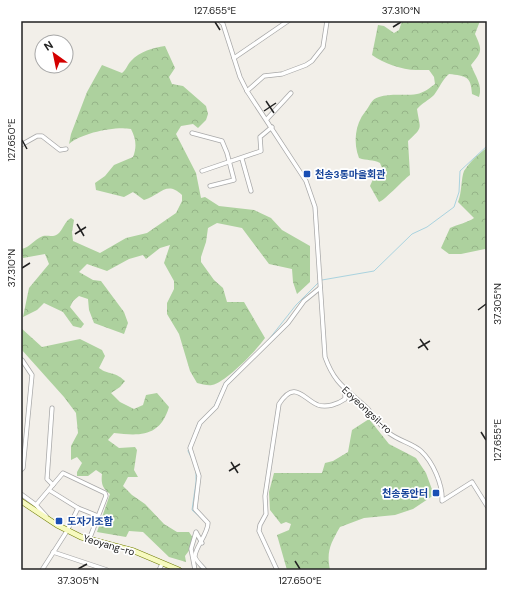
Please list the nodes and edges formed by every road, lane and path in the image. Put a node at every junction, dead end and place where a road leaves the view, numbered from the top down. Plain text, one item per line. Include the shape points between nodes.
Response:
1 (220, 21) edge
2 (288, 21) edge
3 (327, 21) edge
4 (234, 58) junction
5 (247, 91) junction
6 (291, 93) dead end
7 (267, 119) junction
8 (272, 127) junction
9 (192, 133) dead end
10 (21, 145) edge
11 (66, 149) dead end
12 (242, 159) junction
13 (230, 162) junction
14 (202, 171) dead end
15 (210, 186) dead end
16 (251, 191) dead end
17 (320, 287) junction
18 (21, 361) edge
19 (345, 389) junction
20 (52, 408) dead end
21 (21, 470) edge
22 (53, 485) junction
23 (49, 490) junction
24 (21, 494) edge
25 (21, 501) edge
26 (36, 504) junction
27 (487, 506) edge
28 (78, 508) junction
29 (98, 516) junction
30 (47, 518) junction
31 (67, 531) junction
32 (89, 540) junction
33 (202, 543) junction
34 (53, 552) junction
35 (162, 564) junction
36 (96, 568) edge
37 (42, 570) edge
38 (107, 570) edge
39 (159, 570) edge
40 (179, 570) edge
41 (195, 570) edge
42 (205, 570) edge
43 (277, 570) edge

1 - 4 street
2 - 4 street
3 - 5 street via 323,47 312,61 306,66 282,74 264,76
4 - 5 street
5 - 7 street
6 - 7 street
7 - 8 street
8 - 12 street via 260,137 261,151
8 - 17 street, Eoyeongsil-ro via 306,181 314,207
9 - 13 street via 222,141
10 - 11 street via 42,136 60,150
12 - 13 street
12 - 16 street
13 - 14 street
13 - 15 street via 234,180
17 - 19 street, Eoyeongsil-ro via 325,357 330,373
17 - 33 street via 304,301 288,323 226,384 216,407 200,424 190,448 199,476 194,509 206,518 208,523
18 - 21 street via 32,375
19 - 27 street, Eoyeongsil-ro via 389,433 421,451 432,466 442,492 442,501 472,482
19 - 43 street via 345,399 334,405 318,405 301,392 287,395 279,404 265,496 266,514 259,531
20 - 22 street via 47,479
22 - 23 street
22 - 29 street via 62,473 105,493
23 - 26 street
23 - 28 street
24 - 26 street
25 - 30 street, Yeoyang-ro
26 - 30 street
28 - 29 street
28 - 31 street
29 - 32 street
30 - 31 street, Yeoyang-ro
31 - 32 street, Yeoyang-ro
31 - 34 street
32 - 35 street, Yeoyang-ro via 126,549
33 - 41 street via 196,532 191,548
33 - 42 street via 195,557
34 - 36 street
34 - 37 street
35 - 39 street
35 - 40 street, Yeoyang-ro
36 - 38 street

